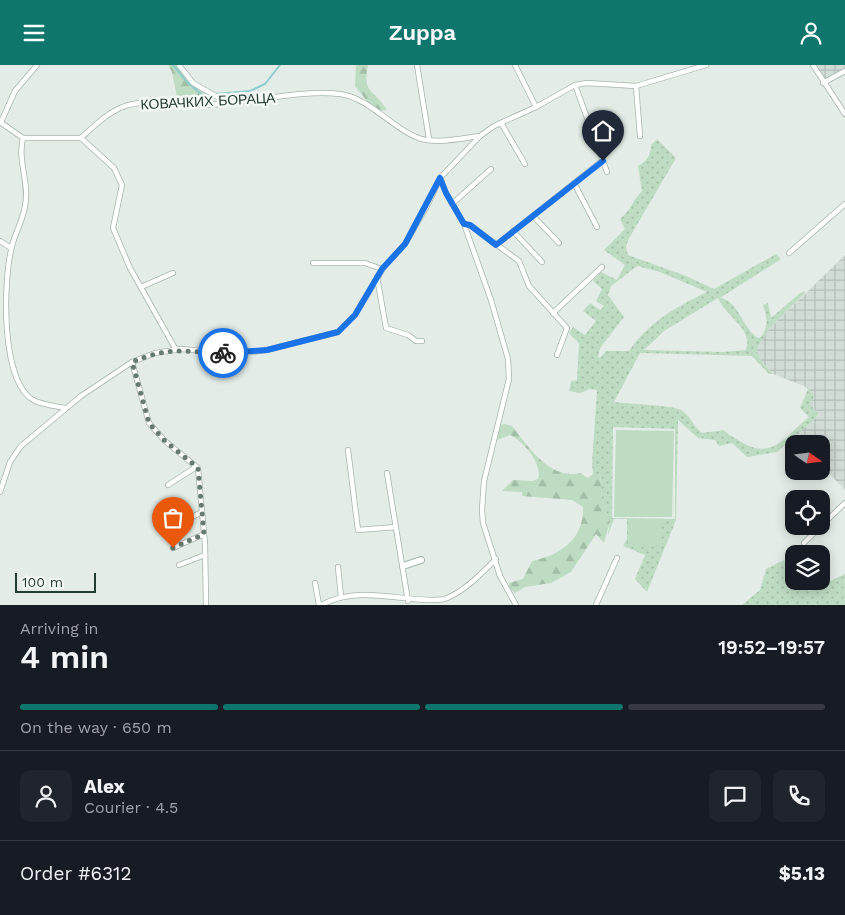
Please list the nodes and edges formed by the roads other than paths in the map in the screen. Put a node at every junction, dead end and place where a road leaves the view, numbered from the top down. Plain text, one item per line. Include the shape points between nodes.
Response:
1 (37, 65) edge
2 (180, 65) edge
3 (417, 65) edge
4 (515, 65) edge
5 (706, 65) edge
6 (812, 65) edge
7 (694, 66) edge
8 (845, 71) edge
9 (824, 83) junction
10 (575, 85) junction
11 (636, 86) junction
12 (228, 103) junction
13 (536, 107) junction
14 (845, 114) edge
15 (0, 122) edge
16 (502, 123) junction
17 (480, 136) junction
18 (640, 136) dead end
19 (22, 138) junction
20 (81, 138) junction
21 (429, 139) junction
22 (603, 161) junction
23 (525, 163) dead end
24 (491, 169) dead end
25 (607, 171) dead end
26 (440, 178) junction
27 (574, 183) junction
28 (452, 204) junction
29 (845, 204) edge
30 (533, 216) junction
31 (464, 224) junction
32 (597, 227) dead end
33 (514, 231) junction
34 (0, 241) edge
35 (559, 243) dead end
36 (496, 245) junction
37 (12, 248) junction
38 (789, 253) dead end
39 (542, 262) dead end
40 (313, 263) dead end
41 (602, 267) dead end
42 (382, 269) junction
43 (173, 273) dead end
44 (377, 277) junction
45 (141, 287) junction
46 (553, 313) junction
47 (2, 317) edge
48 (422, 341) dead end
49 (176, 350) junction
50 (557, 355) dead end
51 (132, 362) junction
52 (65, 408) junction
53 (348, 450) dead end
54 (196, 467) junction
55 (387, 473) dead end
56 (168, 485) dead end
57 (0, 492) edge
58 (845, 503) edge
59 (202, 512) junction
60 (830, 517) edge
61 (174, 526) dead end
62 (396, 527) junction
63 (204, 534) junction
64 (812, 535) edge
65 (804, 543) dead end
66 (173, 548) dead end
67 (205, 555) junction
68 (617, 558) dead end
69 (496, 559) junction
70 (421, 560) dead end
71 (179, 565) dead end
72 (403, 566) junction
73 (338, 567) dead end
74 (315, 583) dead end
75 (341, 597) junction
76 (408, 601) junction
77 (206, 605) edge
78 (320, 605) edge
79 (516, 605) edge
80 (596, 605) edge

1 - 15 street via 15,91
2 - 12 street via 193,83
3 - 21 street
4 - 13 street
5 - 7 street, КОВАЧКИХ БОРАЦА
6 - 9 street
7 - 11 street, КОВАЧКИХ БОРАЦА
8 - 9 street
9 - 14 street
10 - 11 street, КОВАЧКИХ БОРАЦА
10 - 13 street, КОВАЧКИХ БОРАЦА
10 - 22 street
11 - 18 street
12 - 20 street, КОВАЧКИХ БОРАЦА via 156,102 121,107
12 - 21 street, КОВАЧКИХ БОРАЦА via 313,93 341,94 360,101 418,138
13 - 16 street, КОВАЧКИХ БОРАЦА
15 - 19 street
16 - 17 street, КОВАЧКИХ БОРАЦА
16 - 23 street
17 - 21 street, КОВАЧКИХ БОРАЦА
17 - 26 street, КОВАЧКИХ БОРАЦА
19 - 20 street
19 - 37 street via 19,152 27,187 25,207
20 - 45 street via 114,168 122,185 113,228
22 - 25 street
22 - 27 street
24 - 28 street
26 - 28 street
26 - 42 street, КОВАЧКИХ БОРАЦА via 405,244
27 - 30 street
27 - 32 street
28 - 31 street
29 - 38 street
30 - 33 street
30 - 35 street
31 - 36 street
31 - 69 street via 491,300 510,369 484,481 483,523
33 - 36 street
33 - 39 street
34 - 37 street
36 - 46 street via 519,261 529,286
37 - 47 street
40 - 42 street via 365,263
41 - 46 street
42 - 44 street, КОВАЧКИХ БОРАЦА
43 - 45 street
44 - 48 street via 386,328
44 - 49 street, КОВАЧКИХ БОРАЦА via 355,315 338,332 267,350 236,354
45 - 49 street
46 - 50 street via 567,328
47 - 52 street via 8,361 19,387 34,401
49 - 51 street, КОВАЧКИХ БОРАЦА via 155,353
51 - 52 street, КОВАЧКИХ БОРАЦА
51 - 54 street via 149,423
52 - 57 street, КОВАЧКИХ БОРАЦА via 20,446 10,462
53 - 62 street via 358,531
54 - 56 street
54 - 59 street
55 - 62 street
58 - 60 street
59 - 61 street
59 - 63 street
62 - 72 street
63 - 66 street
63 - 67 street
64 - 65 street
67 - 71 street
67 - 77 street
68 - 80 street
69 - 76 street via 465,587 444,599
69 - 79 street via 500,576
70 - 72 street
72 - 76 street
73 - 75 street
74 - 78 street
75 - 76 street via 367,595
75 - 78 street

